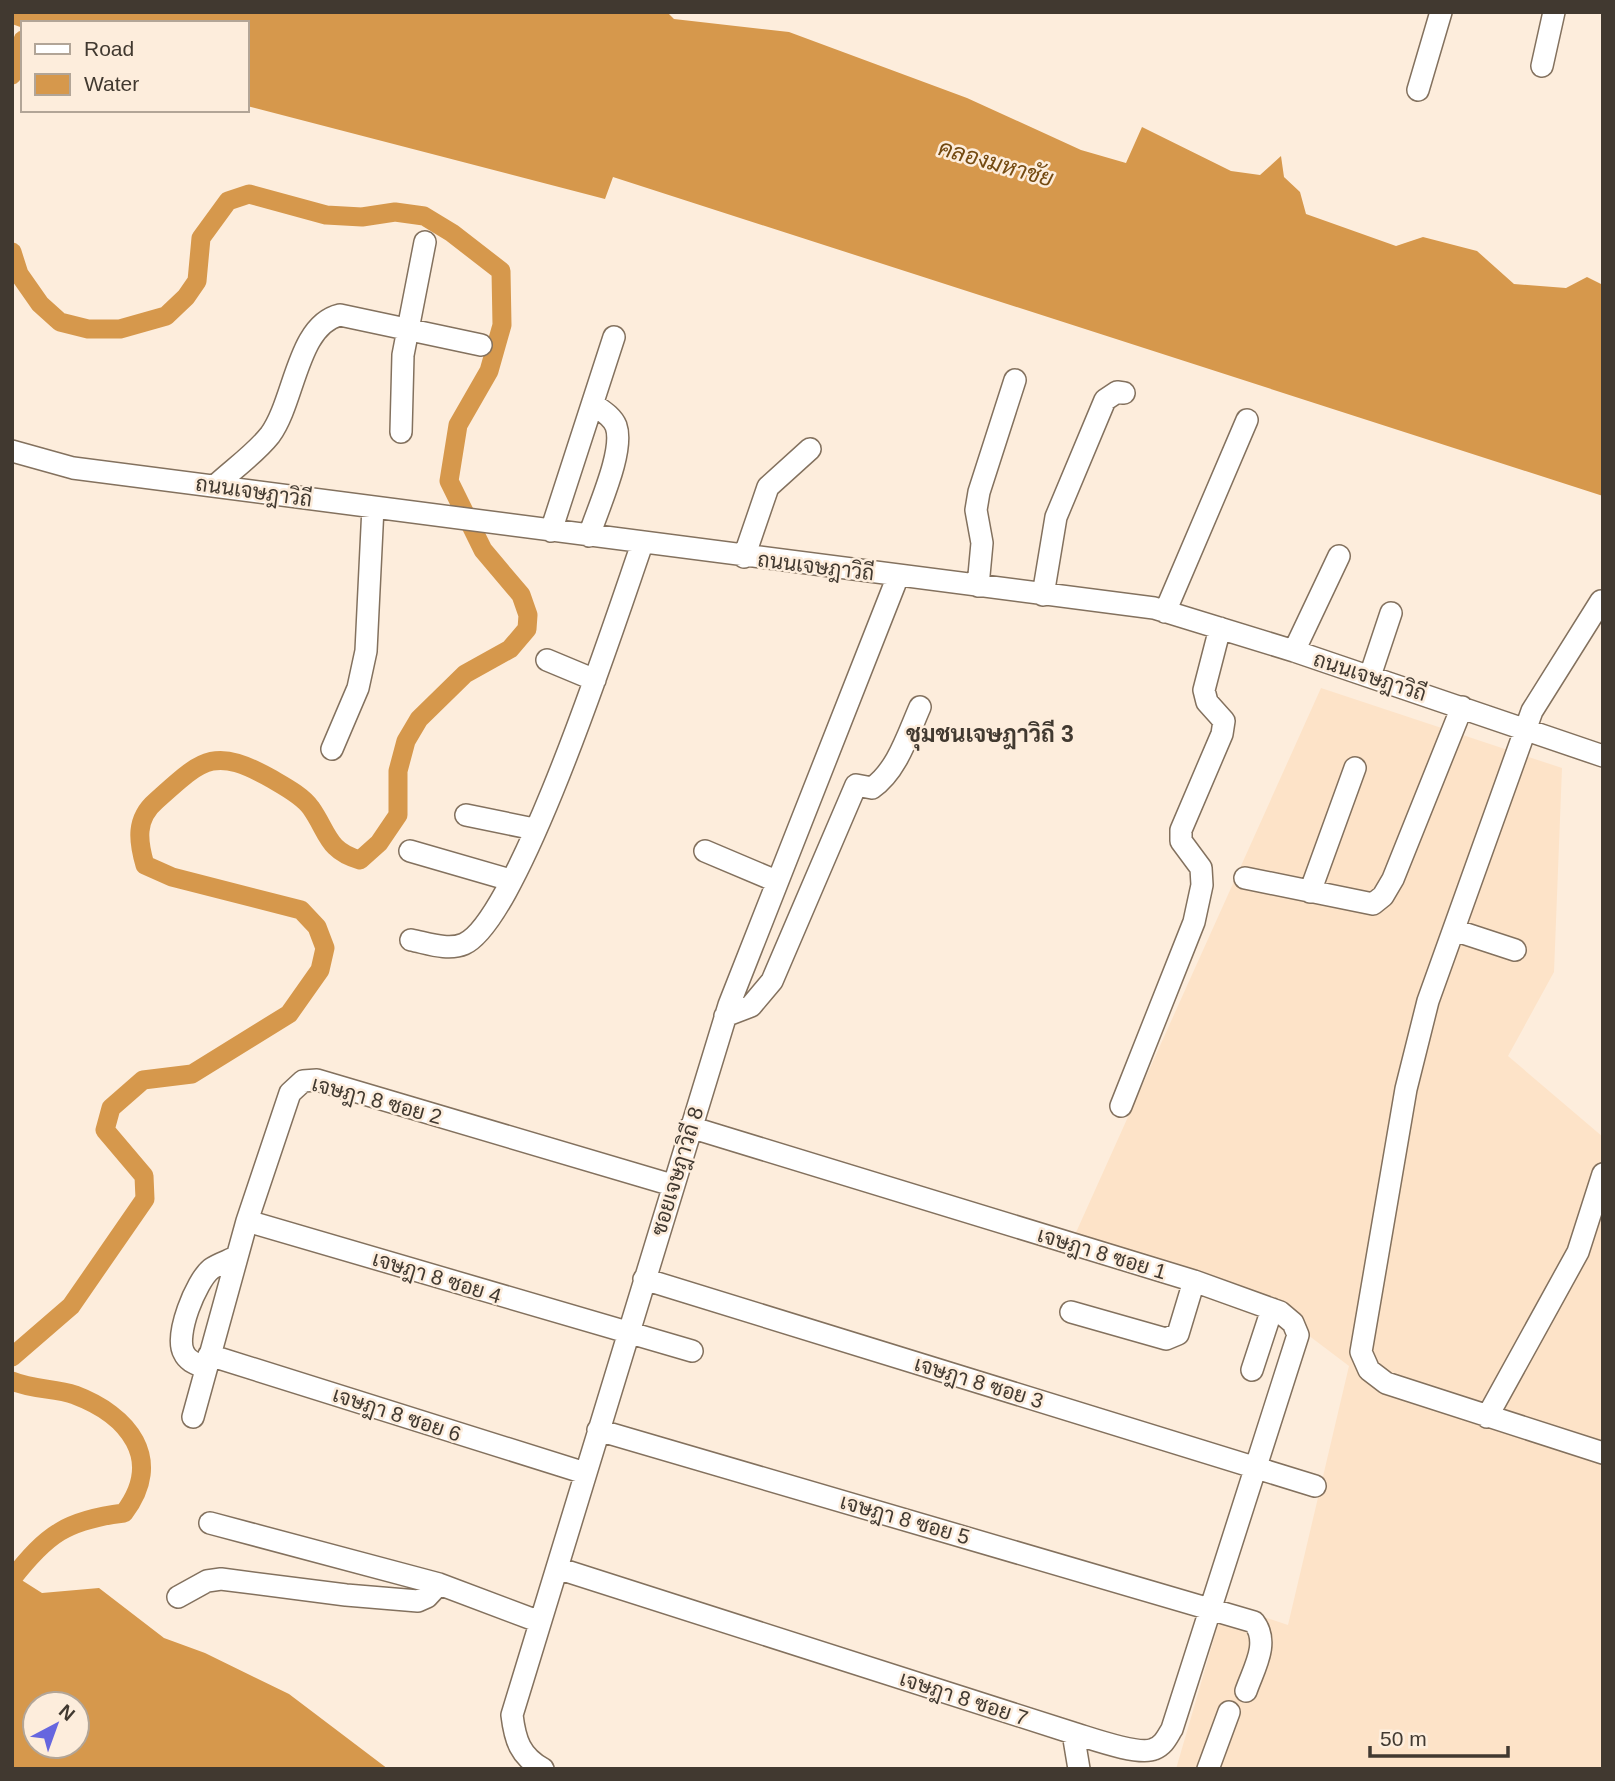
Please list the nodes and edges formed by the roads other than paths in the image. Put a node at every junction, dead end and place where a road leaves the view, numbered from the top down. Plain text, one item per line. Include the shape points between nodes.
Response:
1 (1441, 12) edge
2 (1555, 12) edge
3 (1542, 66) dead end
4 (1418, 90) dead end
5 (425, 242) dead end
6 (408, 330) junction
7 (614, 337) dead end
8 (481, 345) dead end
9 (1015, 380) dead end
10 (1124, 393) dead end
11 (593, 404) junction
12 (1248, 420) dead end
13 (401, 432) dead end
14 (810, 449) dead end
15 (12, 451) edge
16 (215, 486) junction
17 (373, 507) junction
18 (551, 531) junction
19 (589, 536) junction
20 (642, 544) junction
21 (1339, 556) dead end
22 (744, 557) junction
23 (898, 576) junction
24 (978, 586) junction
25 (1043, 594) junction
26 (1601, 601) dead end
27 (1165, 612) junction
28 (1391, 613) dead end
29 (1220, 628) junction
30 (1294, 651) junction
31 (547, 660) dead end
32 (1370, 676) junction
33 (595, 680) junction
34 (1462, 706) junction
35 (920, 707) dead end
36 (1525, 729) junction
37 (332, 749) dead end
38 (1603, 756) edge
39 (1355, 768) dead end
40 (466, 815) dead end
41 (534, 829) junction
42 (410, 851) dead end
43 (705, 851) dead end
44 (1245, 878) dead end
45 (510, 880) junction
46 (776, 881) junction
47 (1310, 892) junction
48 (1454, 930) junction
49 (411, 940) dead end
50 (1515, 950) dead end
51 (725, 1016) junction
52 (1121, 1105) dead end
53 (690, 1127) junction
54 (1603, 1174) edge
55 (672, 1185) junction
56 (247, 1221) junction
57 (236, 1258) junction
58 (644, 1279) junction
59 (1194, 1281) junction
60 (1272, 1310) junction
61 (1071, 1312) dead end
62 (627, 1334) junction
63 (692, 1351) dead end
64 (207, 1361) junction
65 (1252, 1370) dead end
66 (193, 1417) dead end
67 (1487, 1417) junction
68 (598, 1430) junction
69 (1603, 1453) edge
70 (1254, 1466) junction
71 (585, 1474) junction
72 (1315, 1486) dead end
73 (210, 1523) dead end
74 (1233, 1538) joint
75 (352, 1561) junction
76 (557, 1568) junction
77 (439, 1584) junction
78 (346, 1595) junction
79 (178, 1597) dead end
80 (1212, 1609) junction
81 (540, 1622) junction
82 (1246, 1691) dead end
83 (1229, 1712) dead end
84 (1073, 1733) junction
85 (543, 1769) edge
86 (1079, 1769) edge
87 (1208, 1769) edge

1 - 4 street
2 - 3 street
5 - 6 street
6 - 8 street
6 - 13 street via 400,383
6 - 16 street via 340,315 320,325 310,335 282,415 268,437
7 - 11 street
9 - 24 street via 979,492 976,510 982,543
10 - 25 street via 1105,400 1056,517
11 - 18 street
11 - 19 street via 610,416 618,448
12 - 27 street
14 - 22 street via 768,486
15 - 16 street, ถนนเจษฎาวิถี via 73,468
16 - 17 street, ถนนเจษฎาวิถี
17 - 18 street, ถนนเจษฎาวิถี
17 - 37 street via 366,651 358,688
18 - 19 street, ถนนเจษฎาวิถี
19 - 20 street, ถนนเจษฎาวิถี
20 - 22 street, ถนนเจษฎาวิถี
20 - 33 street
21 - 30 street
22 - 23 street, ถนนเจษฎาวิถี
23 - 24 street, ถนนเจษฎาวิถี
23 - 46 street, ซอยเจษฎาวิถี 8
24 - 25 street, ถนนเจษฎาวิถี
25 - 27 street, ถนนเจษฎาวิถี
26 - 36 street via 1541,694
27 - 29 street, ถนนเจษฎาวิถี
28 - 32 street
29 - 30 street, ถนนเจษฎาวิถี
29 - 52 street via 1204,690 1207,702 1224,721 1222,734 1181,830 1181,841 1200,868 1202,885 1194,922
30 - 32 street, ถนนเจษฎาวิถี
31 - 33 street
32 - 34 street, ถนนเจษฎาวิถี
33 - 41 street via 573,743
34 - 36 street, ถนนเจษฎาวิถี
34 - 47 street via 1383,896 1373,904
35 - 51 street via 882,781 872,788 856,785 772,982 751,1006
36 - 38 street, ถนนเจษฎาวิถี
36 - 48 street
39 - 47 street
40 - 41 street
41 - 45 street
42 - 45 street
43 - 46 street
44 - 47 street
45 - 49 street via 488,923 462,945
46 - 51 street, ซอยเจษฎาวิถี 8
48 - 50 street
48 - 67 street via 1428,1001 1406,1089 1361,1352 1369,1370 1386,1383
51 - 53 street, ซอยเจษฎาวิถี 8
53 - 55 street, ซอยเจษฎาวิถี 8
53 - 59 street, เจษฎา 8 ซอย 1
54 - 67 street via 1578,1252
55 - 56 street, เจษฎา 8 ซอย 2 via 317,1080 303,1081 290,1093
55 - 58 street, ซอยเจษฎาวิถี 8
56 - 57 street, เจษฎา 8 ซอย 2
56 - 62 street, เจษฎา 8 ซอย 4
57 - 64 street, เจษฎา 8 ซอย 2
57 - 64 street via 212,1268 191,1301 180,1344 185,1356
58 - 62 street, ซอยเจษฎาวิถี 8
58 - 70 street, เจษฎา 8 ซอย 3
59 - 60 street, เจษฎา 8 ซอย 1
59 - 61 street via 1178,1334 1166,1339
60 - 65 street
60 - 70 street, เจษฎา 8 ซอย 1 via 1293,1323 1298,1335
62 - 63 street, เจษฎา 8 ซอย 4
62 - 68 street, ซอยเจษฎาวิถี 8
64 - 66 street, เจษฎา 8 ซอย 2
64 - 71 street, เจษฎา 8 ซอย 6
67 - 69 street
68 - 71 street, ซอยเจษฎาวิถี 8
68 - 80 street, เจษฎา 8 ซอย 5
70 - 72 street, เจษฎา 8 ซอย 3
70 - 74 street, เจษฎา 8 ซอย 1
71 - 76 street, ซอยเจษฎาวิถี 8
73 - 75 street
74 - 80 street, เจษฎา 8 ซอย 7
75 - 77 street
75 - 78 street
76 - 81 street, ซอยเจษฎาวิถี 8
76 - 84 street, เจษฎา 8 ซอย 7
77 - 78 street via 418,1601
77 - 81 street
78 - 79 street via 221,1579 207,1581
80 - 82 street, เจษฎา 8 ซอย 5 via 1254,1622 1262,1633
80 - 84 street, เจษฎา 8 ซอย 7 via 1163,1744 1151,1751 1135,1750
81 - 85 street, ซอยเจษฎาวิถี 8 via 512,1715 515,1742
83 - 87 street
84 - 86 street

